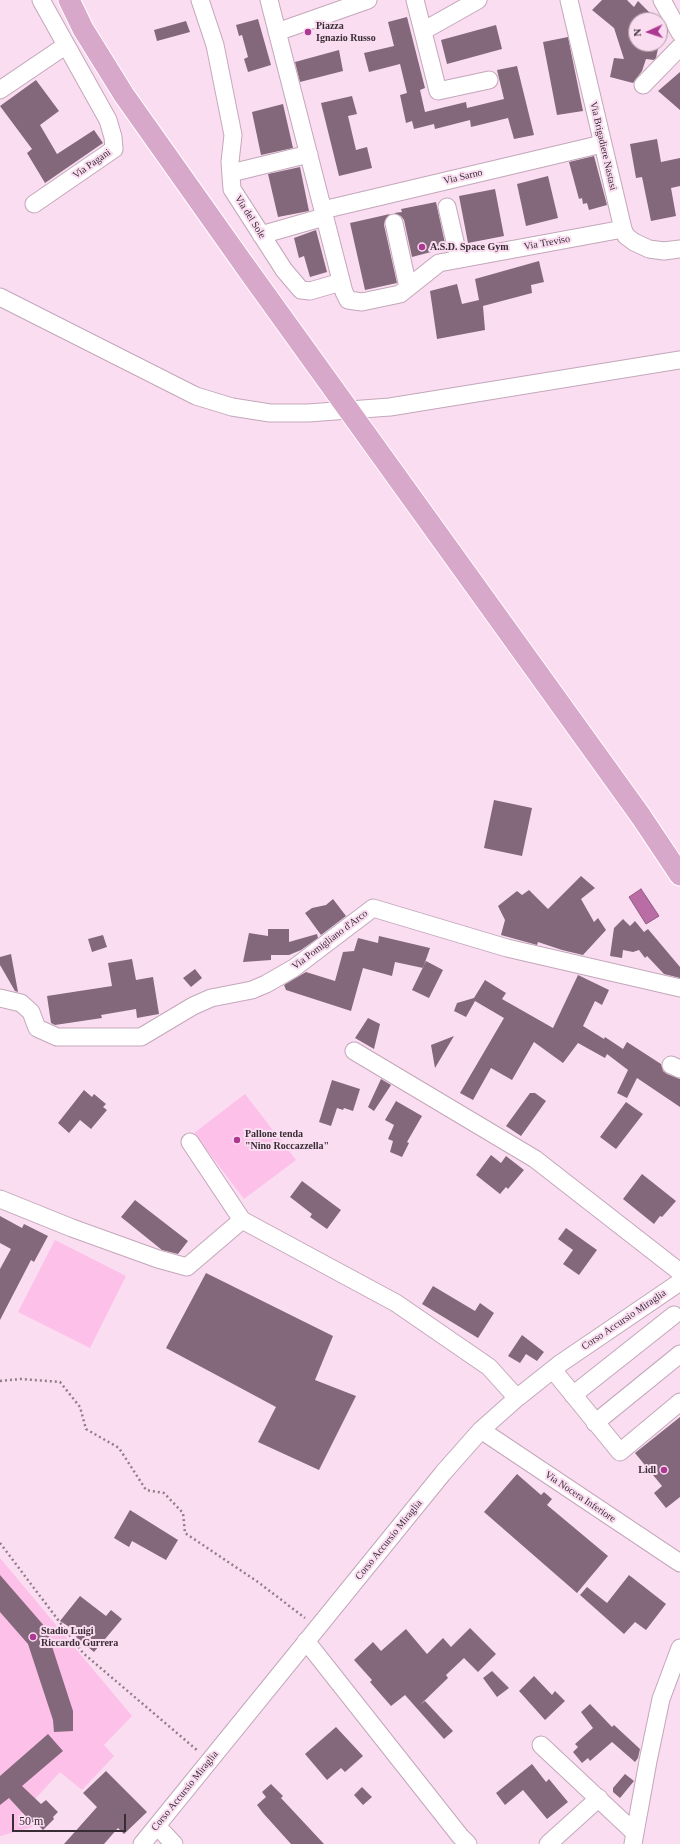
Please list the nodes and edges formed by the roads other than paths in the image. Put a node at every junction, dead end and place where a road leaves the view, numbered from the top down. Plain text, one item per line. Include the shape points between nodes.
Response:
1 (41, 0) edge
2 (69, 0) edge
3 (200, 0) edge
4 (269, 0) edge
5 (368, 0) edge
6 (415, 0) edge
7 (478, 0) edge
8 (569, 0) edge
9 (662, 0) edge
10 (423, 31) junction
11 (277, 32) junction
12 (680, 33) edge
13 (65, 46) junction
14 (680, 48) edge
15 (490, 80) dead end
16 (643, 85) dead end
17 (0, 90) edge
18 (602, 144) junction
19 (309, 154) junction
20 (231, 173) junction
21 (34, 204) dead end
22 (447, 207) dead end
23 (320, 214) junction
24 (394, 223) dead end
25 (623, 229) junction
26 (261, 235) junction
27 (680, 249) edge
28 (459, 259) junction
29 (343, 287) junction
30 (408, 287) junction
31 (0, 297) edge
32 (680, 360) edge
33 (680, 875) edge
34 (680, 988) edge
35 (0, 998) edge
36 (354, 1051) dead end
37 (190, 1142) dead end
38 (0, 1199) edge
39 (242, 1220) junction
40 (680, 1272) edge
41 (680, 1282) edge
42 (660, 1296) junction
43 (677, 1318) edge
44 (680, 1354) edge
45 (552, 1370) junction
46 (573, 1394) junction
47 (517, 1398) junction
48 (680, 1402) edge
49 (596, 1422) junction
50 (481, 1430) junction
51 (680, 1563) edge
52 (306, 1641) junction
53 (680, 1648) edge
54 (541, 1745) dead end
55 (599, 1798) junction
56 (156, 1826) junction
57 (634, 1839) edge
58 (142, 1844) edge
59 (174, 1844) edge
60 (468, 1844) edge
61 (548, 1844) edge

1 - 13 street, Via Pagani
2 - 33 main road, bridge via 83,29 124,95 640,815
3 - 20 street, Via del Sole via 215,45 233,136
4 - 11 street
5 - 11 street
6 - 10 street
7 - 10 street
8 - 18 street, Via Brigadiere Nastasi
9 - 12 street
10 - 15 street via 438,91
11 - 19 street
13 - 17 street
13 - 21 street, Via Pagani via 108,120 114,149
14 - 16 street
18 - 23 street, Via Sarno
18 - 25 street, Via Brigadiere Nastasi
19 - 20 street
19 - 23 street
20 - 26 street, Via del Sole via 232,189
22 - 28 street
23 - 26 street, Via Sarno
23 - 29 street
24 - 30 street
25 - 27 street, Via Brigadiere Nastasi via 626,236 649,249
25 - 28 street, Via Treviso
26 - 29 street, Via del Sole via 301,290
28 - 30 street, Via Treviso via 439,263
29 - 30 street, Via Treviso via 348,300 362,302 400,294
31 - 32 street via 196,396 232,407 270,413 390,407
34 - 35 street, Via Pomigliano d'Arco via 507,948 373,908 300,964 266,984 252,990 211,998 141,1037 57,1037 37,1028 31,1012 21,1003
36 - 40 street via 535,1159
37 - 39 street
38 - 39 street via 72,1228 187,1267
39 - 47 street via 396,1303 489,1367
41 - 42 street, Corso Accursio Miraglia
42 - 43 street
42 - 45 street, Corso Accursio Miraglia
43 - 46 street
44 - 49 street
45 - 46 street
45 - 47 street, Corso Accursio Miraglia
46 - 49 street
47 - 50 street, Corso Accursio Miraglia
48 - 49 street via 620,1452
50 - 51 street, Via Nocera Inferiore
50 - 52 street, Corso Accursio Miraglia
52 - 56 street, Corso Accursio Miraglia
52 - 60 street
53 - 57 street via 661,1699
54 - 55 street
55 - 57 street
55 - 61 street
56 - 58 street, Corso Accursio Miraglia
56 - 59 street

